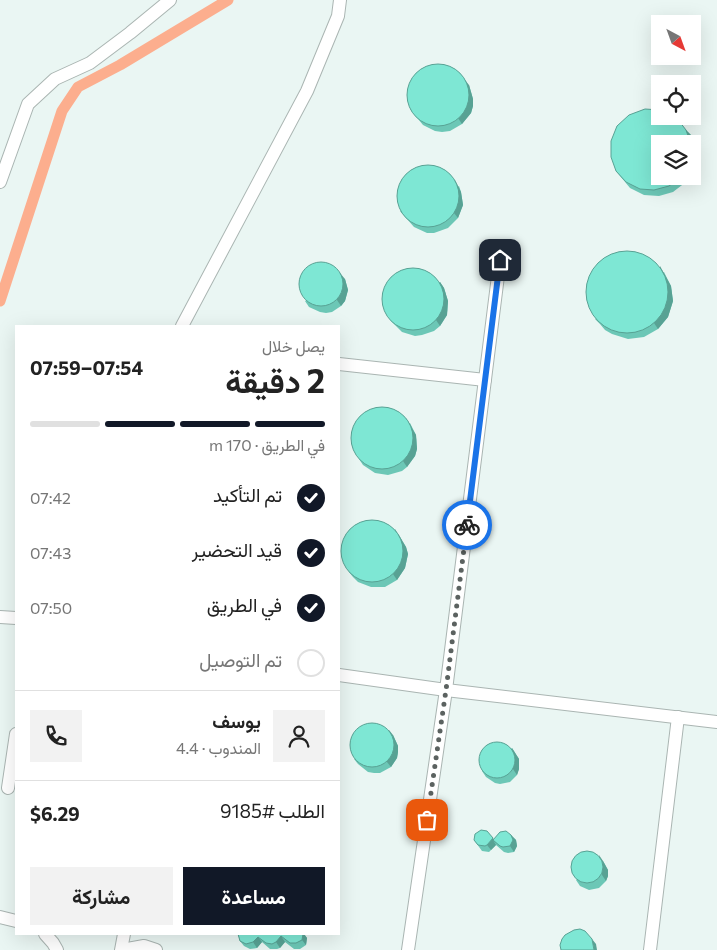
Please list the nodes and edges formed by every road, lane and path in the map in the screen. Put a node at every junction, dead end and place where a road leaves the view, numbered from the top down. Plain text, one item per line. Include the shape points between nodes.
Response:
1 (170, 0) edge
2 (340, 0) edge
3 (0, 182) edge
4 (500, 260) dead end
5 (183, 325) edge
6 (340, 364) edge
7 (485, 380) junction
8 (0, 616) edge
9 (15, 618) edge
10 (340, 675) edge
11 (446, 690) junction
12 (678, 718) junction
13 (717, 722) edge
14 (15, 741) edge
15 (8, 788) dead end
16 (0, 916) edge
17 (15, 921) edge
18 (46, 935) edge
19 (124, 935) edge
20 (57, 950) edge
21 (122, 950) edge
22 (156, 950) edge
23 (408, 950) edge
24 (650, 950) edge

1 - 3 street via 90,63 55,80 28,104
2 - 5 street via 338,16 307,91
4 - 7 street
6 - 7 street
7 - 11 street
8 - 9 street
10 - 11 street
11 - 12 street
11 - 23 street
12 - 13 street
12 - 24 street
14 - 15 street
16 - 17 street
18 - 20 street
19 - 21 street
21 - 22 street via 144,946

